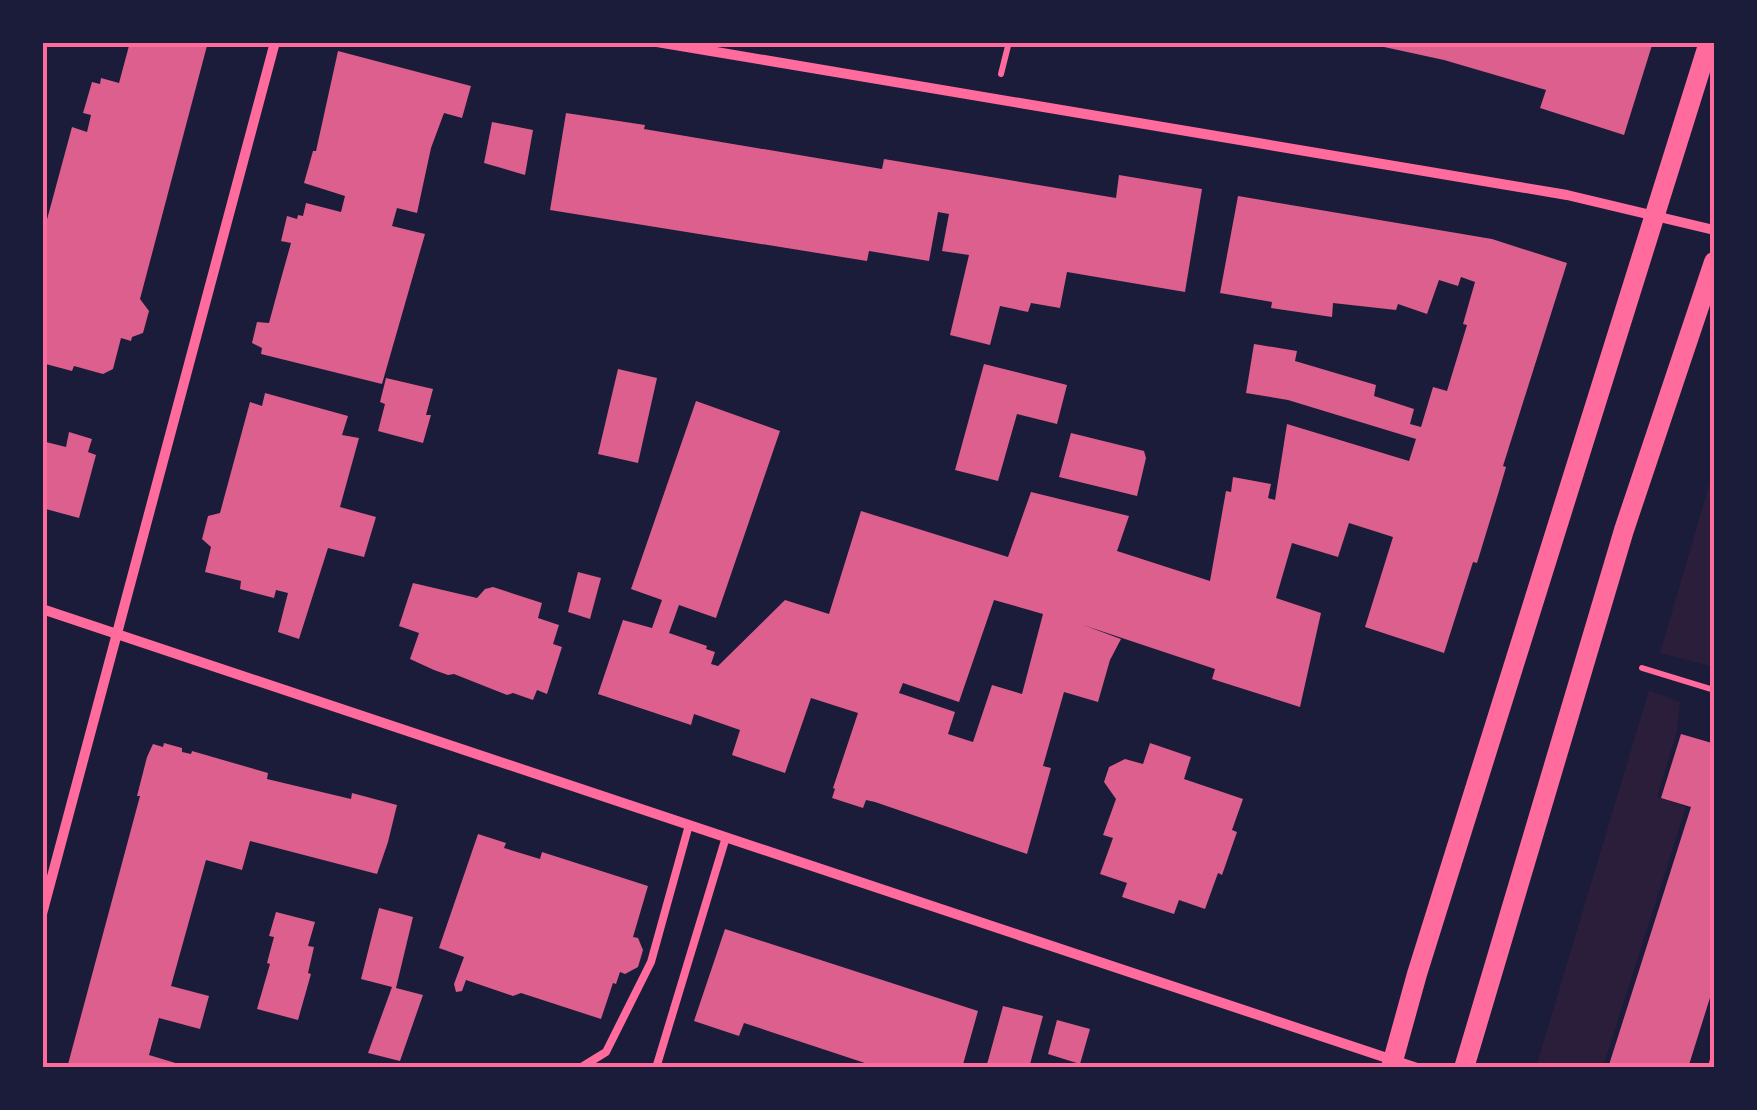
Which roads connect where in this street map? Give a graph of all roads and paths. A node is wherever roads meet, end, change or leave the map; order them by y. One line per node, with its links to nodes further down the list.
1 (275, 42): 8 (street)
2 (657, 42): 4 (street)
3 (1709, 42): 4 (main road)
4 (1654, 214): 5 (street); 15 (main road)
5 (1714, 230)
6 (1714, 262): 19 (main road)
7 (42, 609): 8 (street)
8 (117, 634): 11 (street); 13 (street)
9 (1642, 668): 10 (path)
10 (1714, 690)
11 (689, 825): 12 (street); 16 (lane)
12 (726, 838): 15 (street); 17 (lane)
13 (42, 914)
14 (1714, 1055): 20 (path)
15 (1392, 1064): 18 (street)
16 (580, 1068)
17 (656, 1068)
18 (1416, 1068)
19 (1464, 1068)
20 (1710, 1068)

